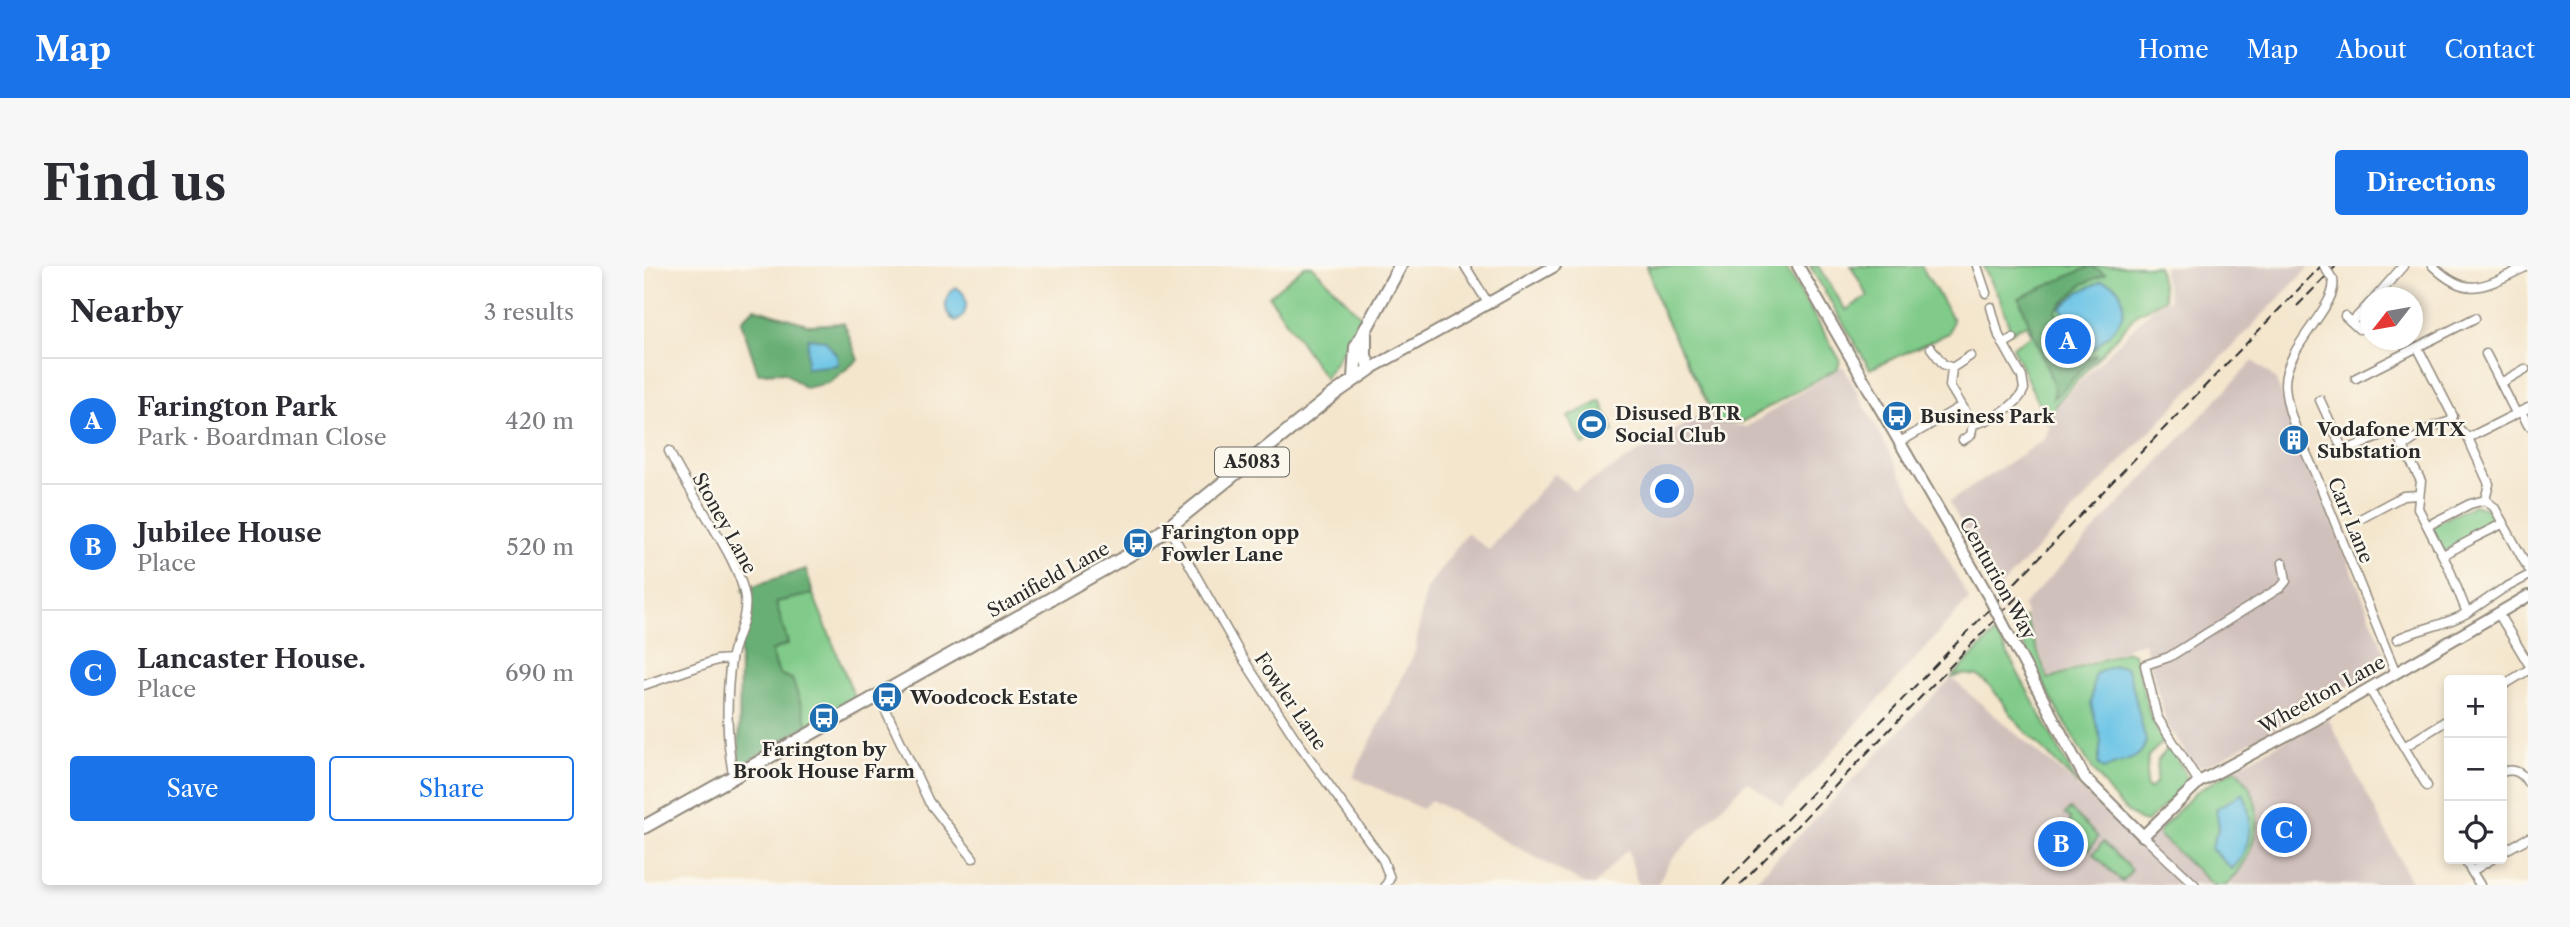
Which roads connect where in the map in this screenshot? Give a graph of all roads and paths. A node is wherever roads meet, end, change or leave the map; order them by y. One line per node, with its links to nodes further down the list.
1 (1400, 266): 17 (main road)
2 (1465, 266): 12 (street)
3 (1555, 266): 12 (street, Stanifield Lane)
4 (1798, 266): 40 (street, Centurion Way)
5 (1977, 266): 11 (street)
6 (2324, 266): 60 (street, Carr Lane, bridge)
7 (2403, 266): 10 (street)
8 (2433, 266): 9 (street)
9 (2528, 266)
10 (2385, 287)
11 (1986, 293)
12 (1488, 303): 27 (street, Stanifield Lane)
13 (1991, 307): 19 (street)
14 (2360, 310): 16 (street)
15 (2475, 318): 20 (street)
16 (2359, 328)
17 (1365, 332): 27 (main road); 30 (main road)
18 (2013, 338): 19 (street)
19 (2003, 344): 36 (street)
20 (2423, 345)
21 (1931, 348): 26 (street)
22 (2414, 350): 29 (street)
23 (2419, 350): 35 (street)
24 (2486, 354): 31 (street)
25 (1970, 356): 26 (street)
26 (1952, 368): 33 (street)
27 (1370, 369): 30 (main road, Stanifield Lane / A5083)
28 (2525, 369): 31 (street)
29 (2356, 378)
30 (1354, 379): 48 (main road, Stanifield Lane / A5083)
31 (2501, 383): 34 (street)
32 (2320, 400): 41 (street)
33 (1960, 407): 36 (street); 40 (street)
34 (2522, 411): 37 (street); 38 (street)
35 (2452, 421): 38 (street); 41 (street)
36 (1973, 424): 39 (street)
37 (2528, 425)
38 (2468, 438): 44 (street)
39 (1963, 440)
40 (1900, 442): 73 (street, Centurion Way, bridge)
41 (2404, 446): 43 (street)
42 (670, 451): 57 (street, Stoney Lane)
43 (2418, 495): 45 (street); 47 (street)
44 (2485, 500): 46 (street); 47 (street)
45 (2364, 513)
46 (2504, 523): 49 (street); 51 (street)
47 (2429, 525): 49 (street)
48 (1170, 530): 64 (main road, Stanifield Lane / A5083); 80 (street, Fowler Lane)
49 (2443, 555): 54 (street)
50 (2283, 563): 69 (street)
51 (2528, 568)
52 (2528, 576): 54 (street)
53 (2528, 596): 55 (street, Wheelton Lane)
54 (2467, 613): 56 (street)
55 (2498, 613): 58 (street); 60 (street, Wheelton Lane)
56 (2396, 639)
57 (731, 659): 62 (street); 68 (street, Stoney Lane)
58 (2528, 663)
59 (2528, 670): 61 (street)
60 (2396, 673): 63 (street, Wheelton Lane)
61 (2507, 683)
62 (644, 685)
63 (2368, 688): 66 (street); 69 (street, Wheelton Lane)
64 (878, 696): 68 (main road, Stanifield Lane / A5083); 76 (street)
65 (2444, 722): 66 (street)
66 (2404, 747): 71 (street)
67 (2507, 772): 70 (street)
68 (734, 778): 72 (main road, Stanifield Lane / A5083)
69 (2199, 782): 73 (street, Wheelton Lane)
70 (2528, 783)
71 (2427, 786)
72 (644, 827)
73 (2143, 836): 81 (street, Centurion Way)
74 (2528, 838): 75 (street)
75 (2507, 849)
76 (973, 858)
77 (2467, 864): 79 (street)
78 (2483, 864): 79 (street)
79 (2472, 871): 82 (street)
80 (1386, 885)
81 (2195, 885)
82 (2480, 885)

